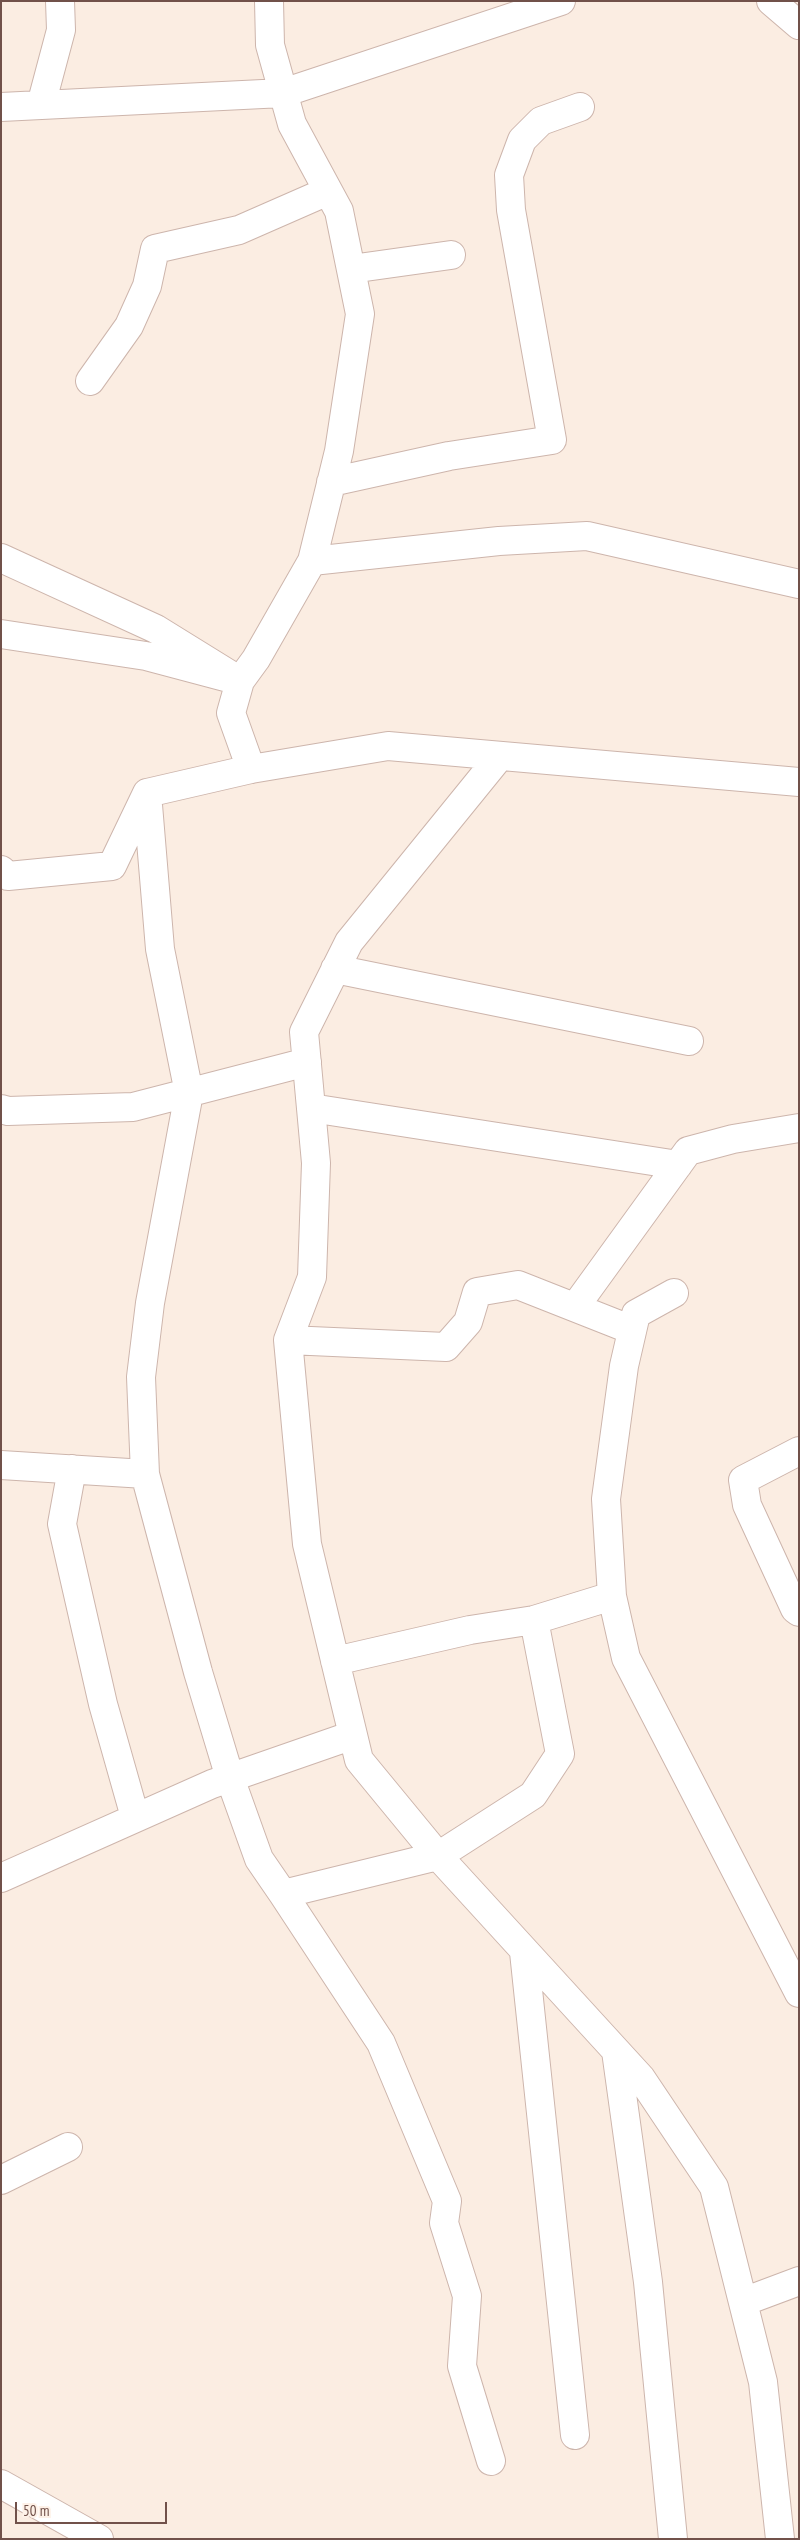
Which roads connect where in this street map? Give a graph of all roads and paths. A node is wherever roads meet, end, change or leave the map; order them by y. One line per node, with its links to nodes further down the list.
1 (60, 1): 7 (street)
2 (269, 1): 6 (street)
3 (562, 1): 6 (street)
4 (771, 1): 5 (street)
5 (799, 25)
6 (283, 93): 7 (street); 10 (street)
7 (40, 105): 8 (street)
8 (1, 107)
9 (580, 108): 14 (street)
10 (328, 191): 12 (street); 13 (street)
11 (451, 256): 12 (street)
12 (351, 269): 14 (street)
13 (90, 381)
14 (332, 482): 16 (street)
15 (1, 558): 19 (street)
16 (312, 561): 17 (street); 19 (street)
17 (799, 584)
18 (1, 634): 19 (street)
19 (240, 681): 21 (street)
20 (500, 756): 21 (street); 22 (street); 25 (street)
21 (251, 769): 23 (street)
22 (799, 782)
23 (147, 793): 24 (street); 28 (street)
24 (4, 874)
25 (336, 969): 26 (street); 27 (street)
26 (689, 1041)
27 (307, 1062): 28 (street); 29 (street)
28 (188, 1092): 30 (street); 40 (street)
29 (311, 1108): 32 (street); 36 (street)
30 (1, 1109)
31 (799, 1128): 32 (street)
32 (678, 1165): 34 (street)
33 (674, 1293): 35 (street)
34 (575, 1307): 35 (street); 36 (street)
35 (632, 1330): 41 (street)
36 (288, 1340): 44 (street)
37 (799, 1451): 42 (street)
38 (1, 1465): 39 (street)
39 (72, 1469): 40 (street); 47 (street)
40 (145, 1474): 46 (street)
41 (612, 1596): 43 (street); 52 (street)
42 (799, 1612)
43 (534, 1620): 44 (street); 48 (street)
44 (335, 1661): 45 (street)
45 (353, 1735): 46 (street); 48 (street)
46 (230, 1778): 47 (street); 50 (street)
47 (135, 1817): 49 (street)
48 (438, 1856): 50 (street); 51 (street)
49 (1, 1878)
50 (283, 1894): 59 (street)
51 (524, 1952): 53 (street); 58 (street)
52 (799, 1993)
53 (616, 2051): 57 (street); 62 (street)
54 (68, 2147): 55 (street)
55 (1, 2180)
56 (799, 2282): 57 (street)
57 (743, 2302): 63 (street)
58 (575, 2435)
59 (491, 2461)
60 (1, 2484): 61 (street)
61 (99, 2539)
62 (673, 2539)
63 (780, 2539)

